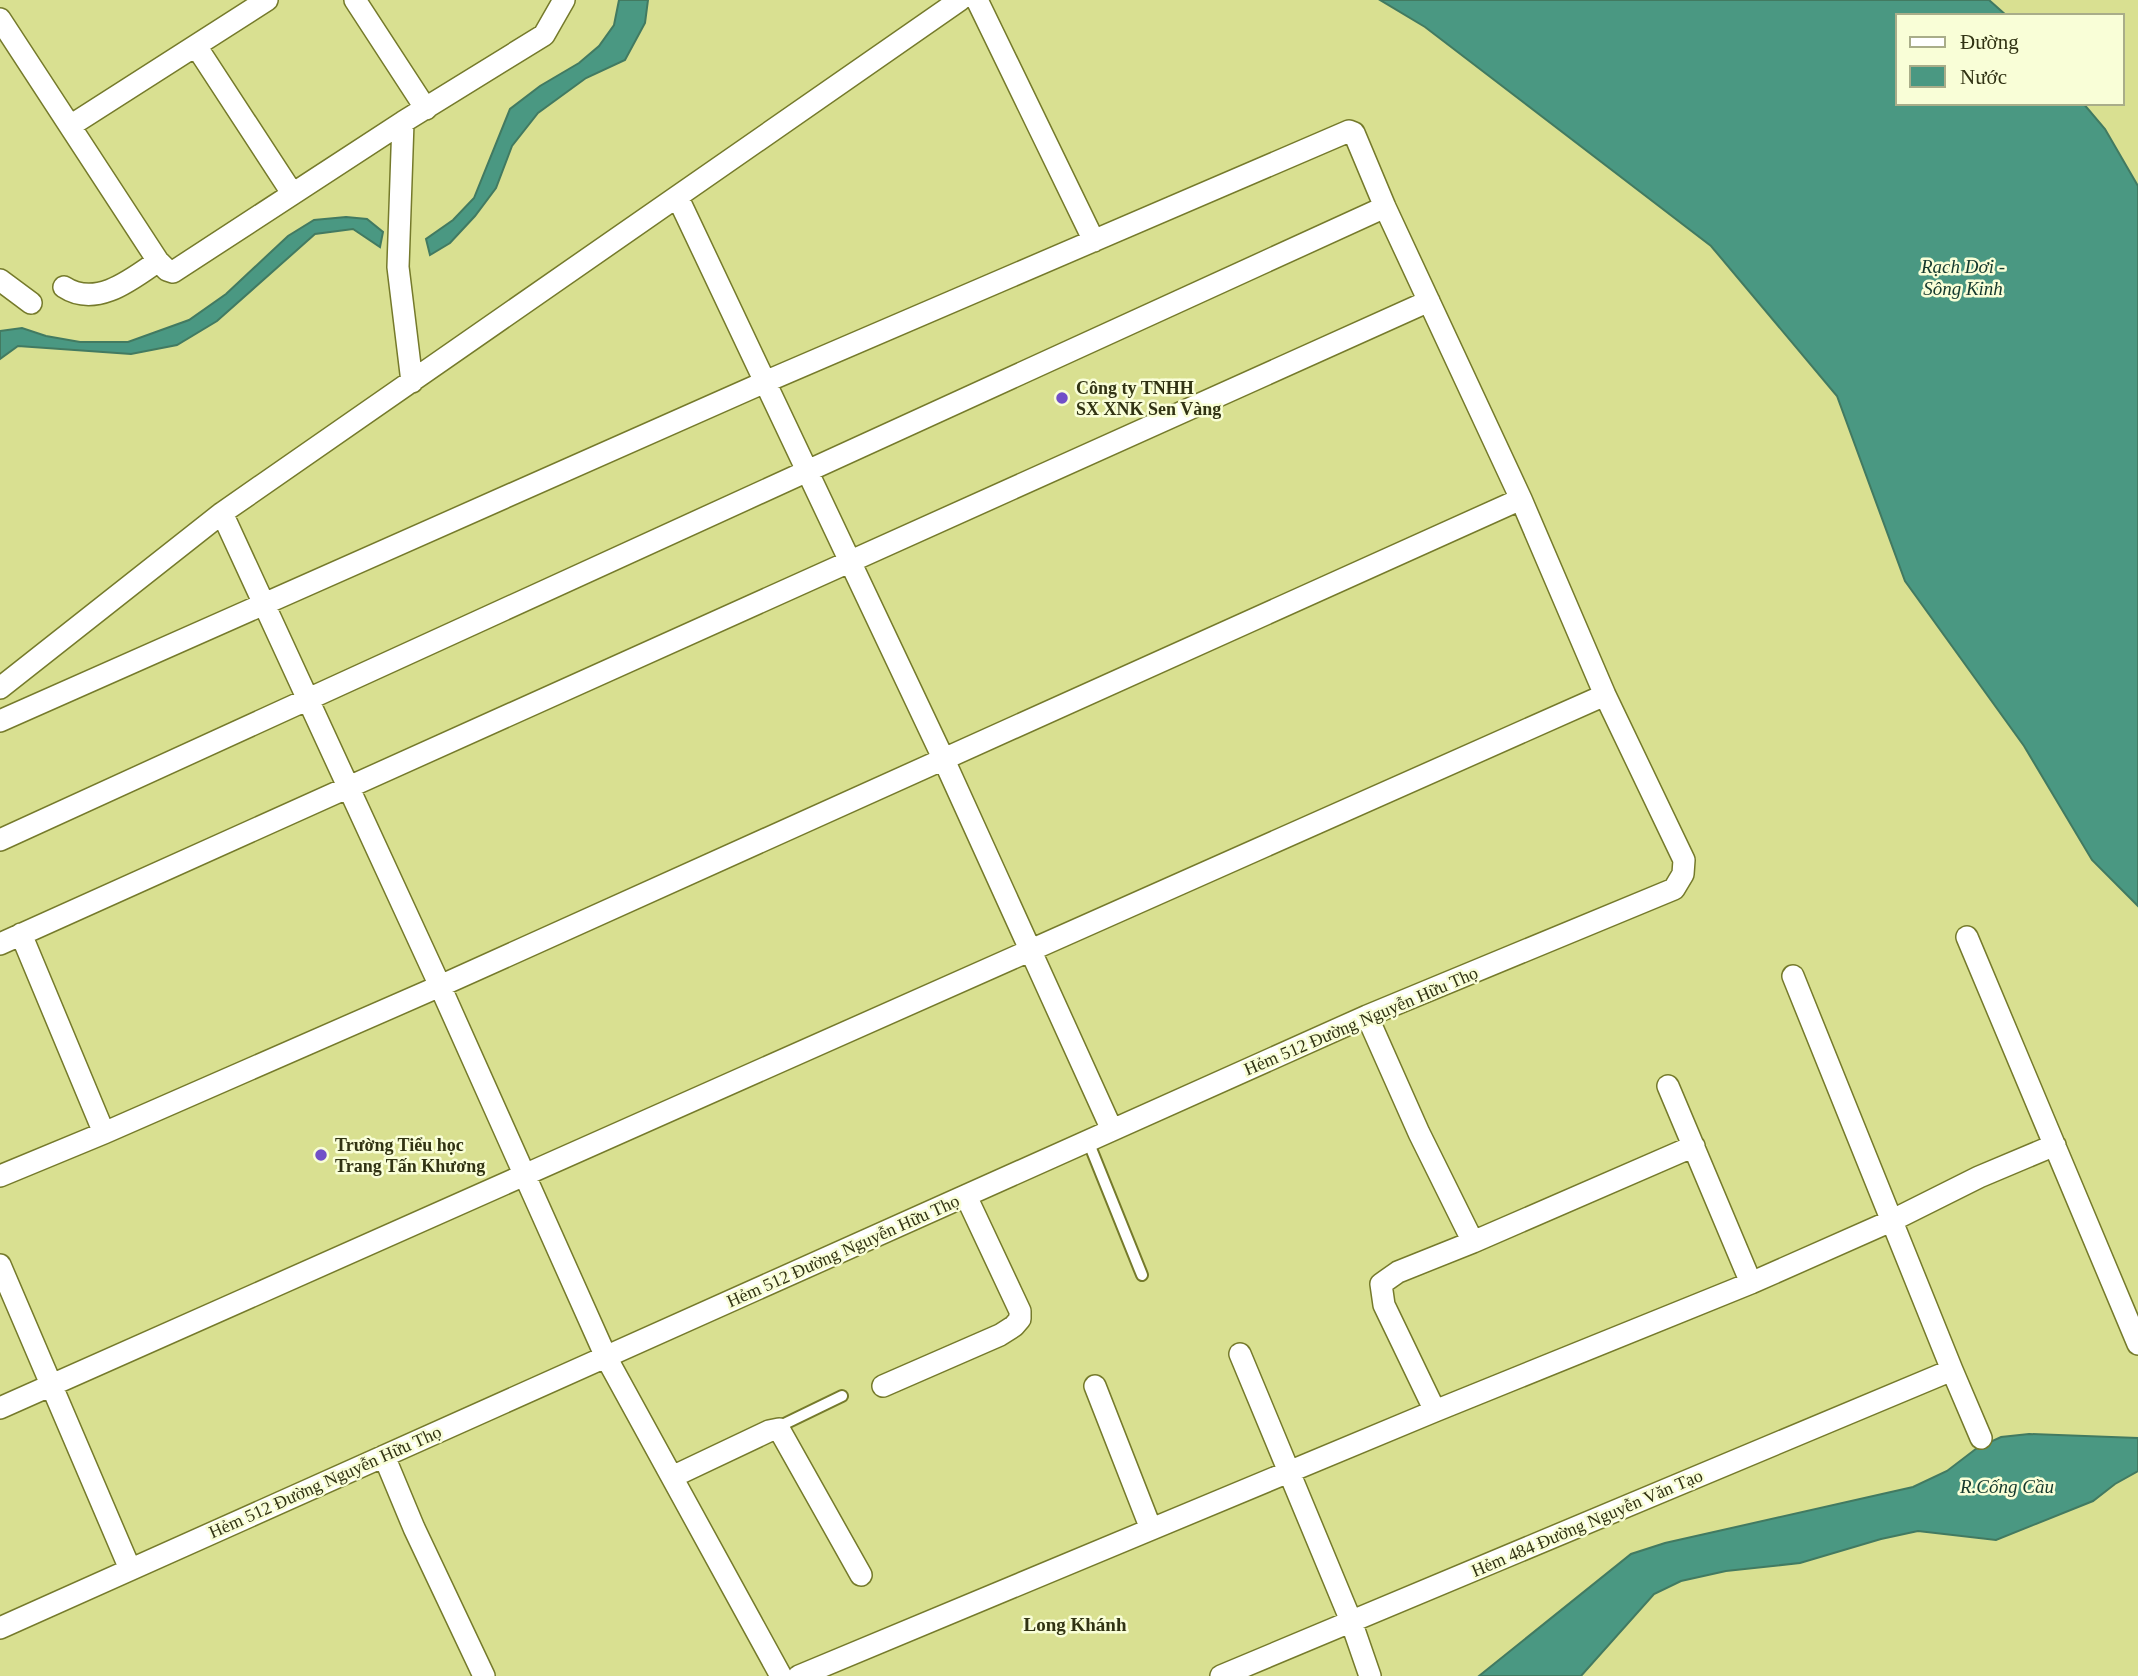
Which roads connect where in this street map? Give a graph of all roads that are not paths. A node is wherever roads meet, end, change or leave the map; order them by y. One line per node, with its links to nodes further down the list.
1 (267, 0): 7 (street)
2 (355, 0): 8 (street)
3 (564, 0): 8 (street)
4 (960, 0): 12 (street)
5 (977, 0): 14 (street)
6 (0, 19): 10 (street)
7 (196, 46): 10 (street); 11 (street)
8 (426, 109): 9 (street)
9 (403, 122): 11 (street); 20 (street)
10 (70, 127): 15 (street)
11 (292, 193): 15 (street)
12 (678, 198): 20 (street); 21 (street)
13 (1385, 207): 14 (street); 18 (street); 22 (street)
14 (1094, 241): 21 (street)
15 (158, 261): 17 (street)
16 (0, 280): 19 (street)
17 (64, 287)
18 (1429, 301): 23 (street); 25 (street)
19 (31, 303)
20 (412, 382): 24 (street)
21 (765, 382): 22 (street); 26 (street)
22 (807, 471): 25 (street); 29 (street)
23 (1521, 499): 28 (street); 31 (street)
24 (222, 513): 26 (street); 27 (street)
25 (850, 561): 31 (street); 32 (street)
26 (264, 604): 29 (street); 30 (street)
27 (0, 688)
28 (1605, 695): 37 (street); 40 (street, Hẻm 512 Đường Nguyễn Hữu Thọ)
29 (308, 699): 32 (street); 33 (street)
30 (0, 721)
31 (944, 760): 37 (street); 39 (street)
32 (349, 787): 34 (street); 39 (street)
33 (0, 840)
34 (21, 934): 36 (street); 43 (street)
35 (1967, 937): 45 (street)
36 (0, 944)
37 (1030, 951): 42 (street); 47 (street)
38 (1793, 976): 50 (street)
39 (440, 986): 43 (street); 47 (street)
40 (1367, 1016): 42 (street, Hẻm 512 Đường Nguyễn Hữu Thọ); 51 (street)
41 (1668, 1086): 46 (street)
42 (1112, 1130): 44 (street, Hẻm 512 Đường Nguyễn Hữu Thọ)
43 (104, 1133): 48 (street)
44 (1088, 1141): 49 (street, Hẻm 512 Đường Nguyễn Hữu Thọ); 53 (lane)
45 (2056, 1145): 50 (street); 55 (street)
46 (1694, 1146): 51 (street); 54 (street)
47 (525, 1175): 57 (street); 59 (street)
48 (0, 1176)
49 (965, 1196): 57 (street, Hẻm 512 Đường Nguyễn Hữu Thọ); 60 (street)
50 (1891, 1221): 54 (street); 58 (street)
51 (1473, 1242): 64 (street)
52 (0, 1265): 59 (street)
53 (1142, 1275)
54 (1751, 1283): 64 (street)
55 (2138, 1344)
56 (1240, 1354): 68 (street)
57 (607, 1357): 67 (street, Hẻm 512 Đường Nguyễn Hữu Thọ); 69 (street)
58 (1952, 1370): 66 (street); 73 (street, Hẻm 484 Đường Nguyễn Văn Tạo)
59 (51, 1384): 63 (street); 71 (street)
60 (883, 1386)
61 (1095, 1386): 70 (street)
62 (842, 1396): 65 (lane)
63 (0, 1408)
64 (1435, 1411): 68 (street)
65 (776, 1428): 69 (street); 72 (street)
66 (1981, 1438)
67 (384, 1456): 71 (street, Hẻm 512 Đường Nguyễn Hữu Thọ); 75 (street)
68 (1288, 1472): 70 (street); 73 (street)
69 (672, 1477): 76 (street)
70 (1151, 1529): 77 (street)
71 (130, 1569): 74 (street, Hẻm 512 Đường Nguyễn Hữu Thọ)
72 (861, 1575)
73 (1351, 1621): 78 (street, Hẻm 484 Đường Nguyễn Văn Tạo); 79 (street)
74 (0, 1628)
75 (484, 1676)
76 (781, 1676)
77 (799, 1676)
78 (1221, 1676)
79 (1370, 1676)

